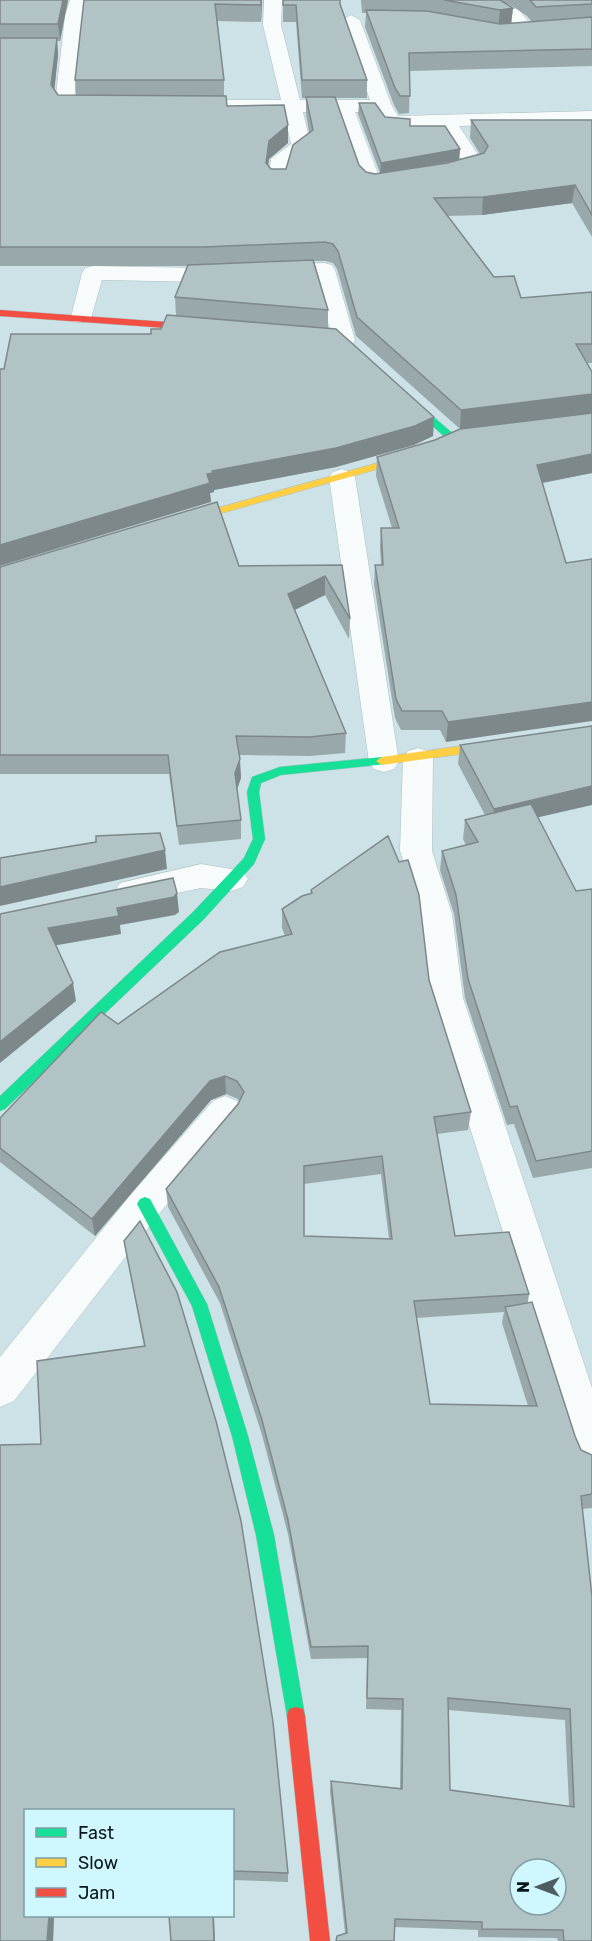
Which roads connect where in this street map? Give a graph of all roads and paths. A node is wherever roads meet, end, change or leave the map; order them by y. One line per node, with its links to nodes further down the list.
1 (79, 0): 11 (street)
2 (273, 0): 12 (street)
3 (350, 0): 5 (street)
4 (463, 0): 8 (street)
5 (351, 20): 6 (street); 16 (street)
6 (373, 20)
7 (549, 31): 8 (street)
8 (528, 33): 9 (street)
9 (508, 34)
10 (47, 48): 11 (street)
11 (71, 48): 14 (street)
12 (293, 105): 13 (street); 15 (street); 19 (street)
13 (343, 105): 16 (street); 18 (street)
14 (120, 106)
15 (166, 106)
16 (382, 106): 18 (street)
17 (592, 117): 18 (street)
18 (445, 120)
19 (278, 181)
20 (0, 313): 21 (street)
21 (82, 317): 22 (street); 23 (street)
22 (225, 330)
23 (343, 343)
24 (394, 386): 25 (street)
25 (342, 477): 26 (street); 29 (street)
26 (157, 528)
27 (592, 732): 28 (street)
28 (418, 758): 29 (street); 36 (street)
29 (384, 762): 30 (street)
30 (232, 879): 31 (street); 32 (street)
31 (107, 896)
32 (0, 1105)
33 (225, 1111): 34 (street)
34 (145, 1204): 35 (street); 37 (street)
35 (0, 1388)
36 (592, 1450)
37 (320, 1941)

